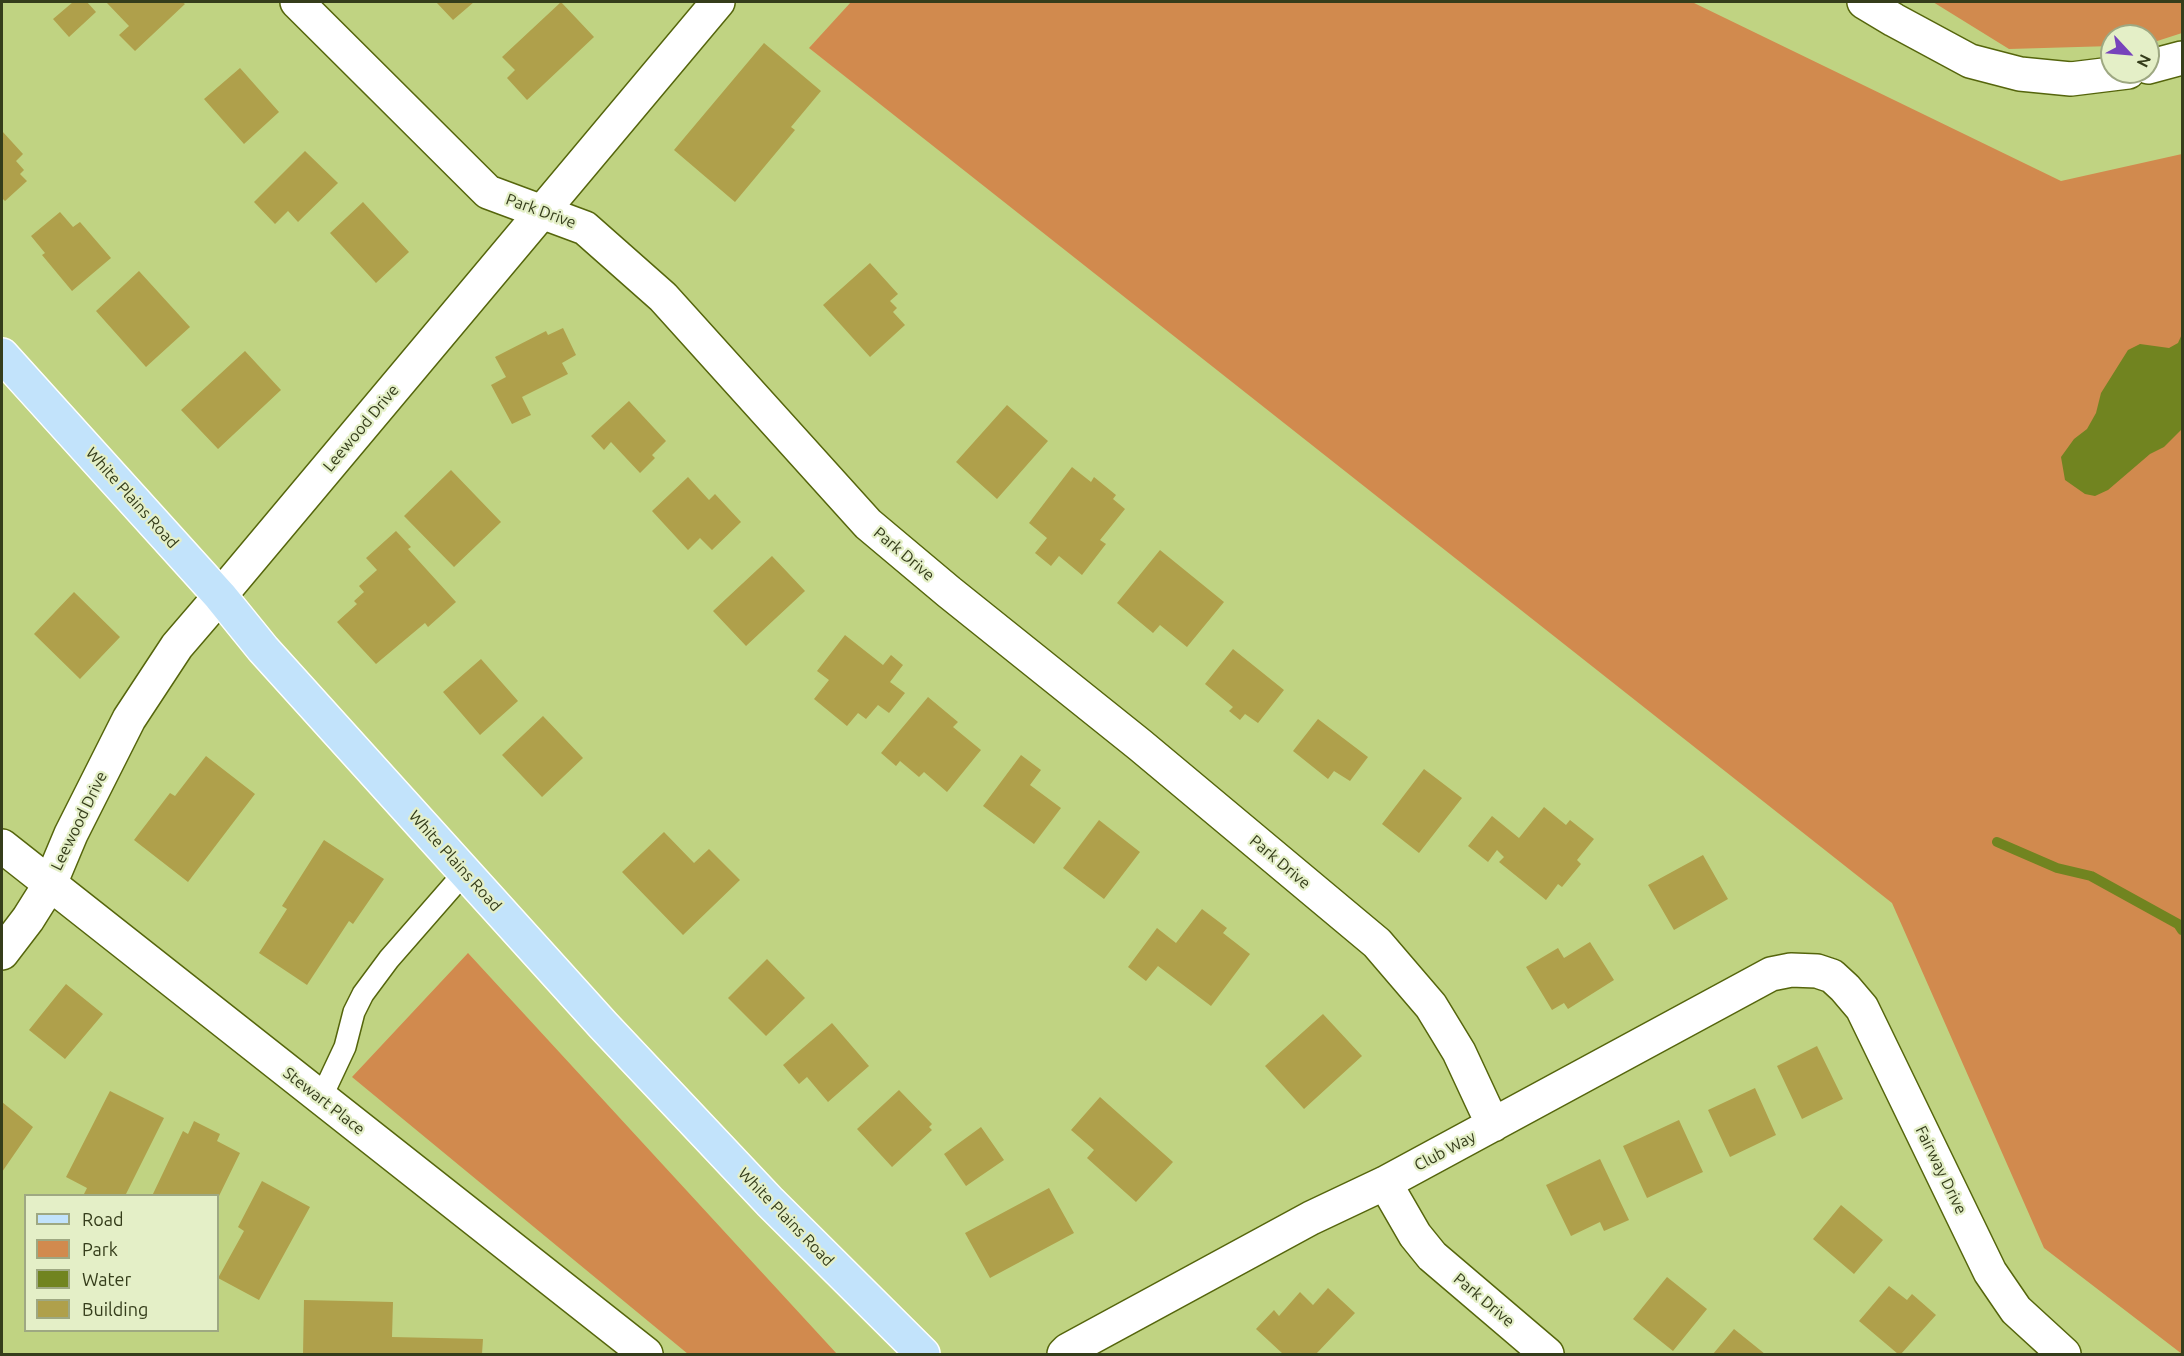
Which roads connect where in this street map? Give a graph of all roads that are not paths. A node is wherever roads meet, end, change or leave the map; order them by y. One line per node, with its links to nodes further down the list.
1 (297, 2): 7 (street, Park Drive)
2 (718, 2): 7 (street, Leewood Drive)
3 (1864, 2): 6 (street)
4 (2182, 58): 5 (street)
5 (2160, 64)
6 (2100, 75)
7 (540, 211): 9 (street, Leewood Drive); 16 (street, Park Drive)
8 (2, 355): 9 (main road, White Plains Road)
9 (220, 596): 11 (main road, White Plains Road); 12 (street, Leewood Drive)
10 (2, 846): 12 (street, Stewart Place)
11 (465, 872): 15 (lane); 19 (main road, White Plains Road)
12 (50, 884): 13 (street, Leewood Drive); 15 (street, Stewart Place)
13 (2, 953)
14 (1832, 976): 16 (street, Club Way); 22 (street, Fairway Drive)
15 (321, 1098): 18 (street, Stewart Place)
16 (1493, 1125): 17 (street, Club Way)
17 (1385, 1183): 20 (street, Club Way); 21 (street, Park Drive)
18 (646, 1354)
19 (923, 1354)
20 (1064, 1354)
21 (1547, 1354)
22 (2064, 1354)

